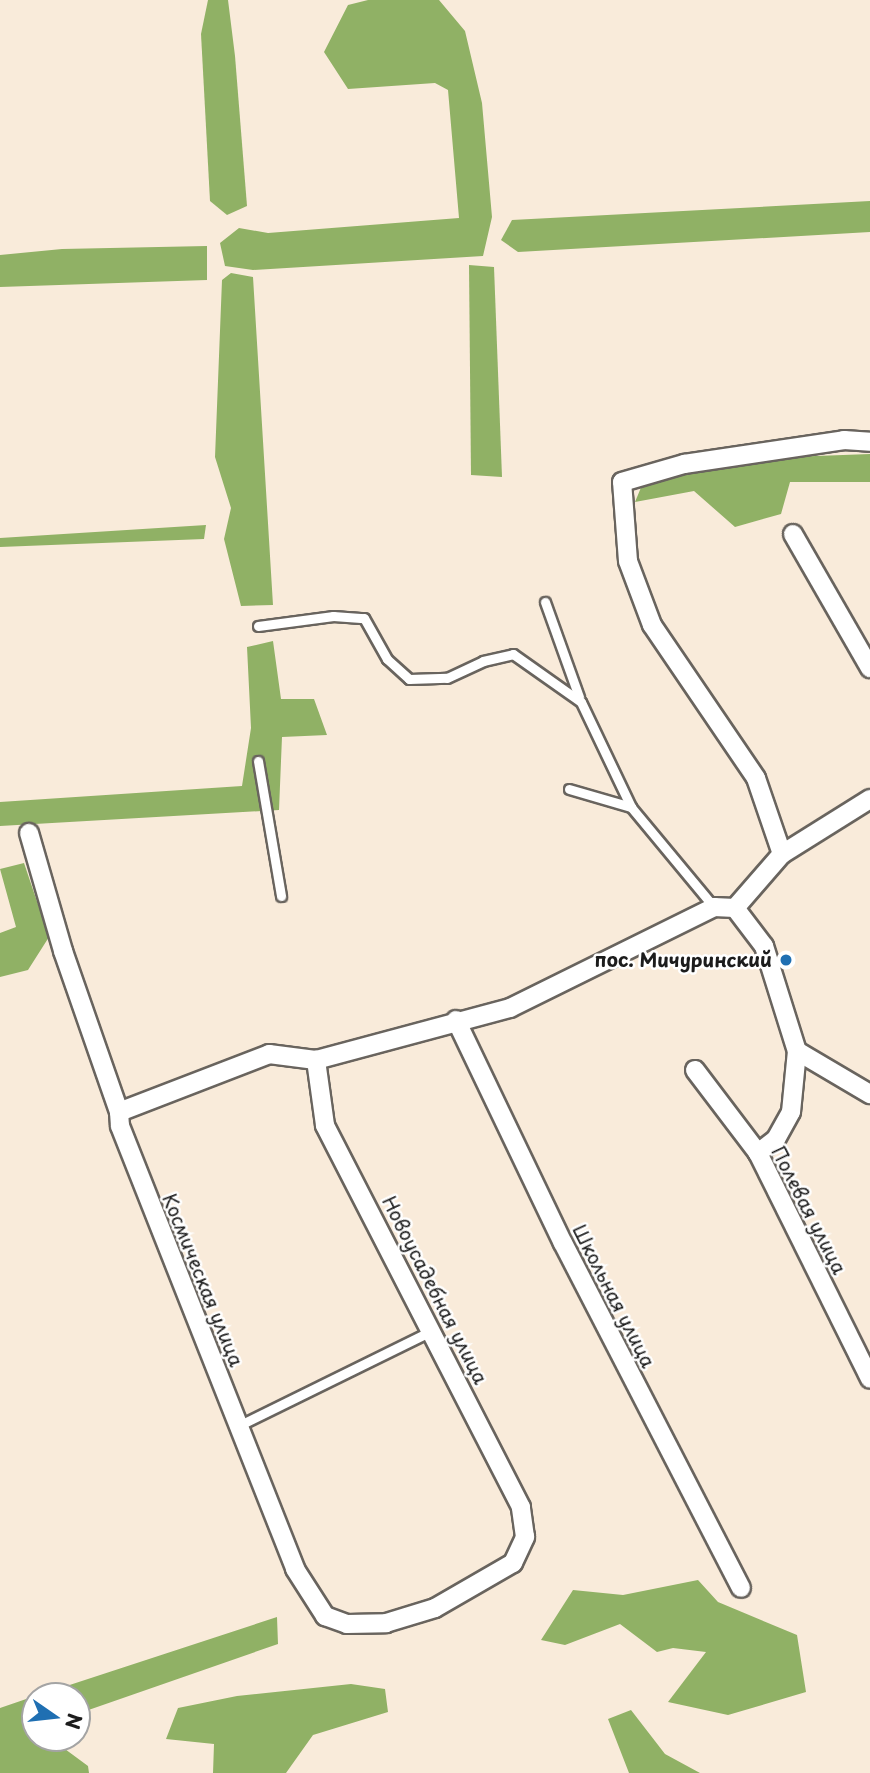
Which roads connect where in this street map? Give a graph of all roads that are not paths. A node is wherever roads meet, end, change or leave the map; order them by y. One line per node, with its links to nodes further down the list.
1 (870, 442): 13 (street)
2 (793, 534): 5 (street)
3 (545, 602): 7 (lane)
4 (258, 626): 7 (lane)
5 (863, 635): 6 (street)
6 (870, 668)
7 (581, 702): 11 (lane)
8 (258, 761): 14 (lane)
9 (569, 789): 11 (lane)
10 (870, 799): 13 (street)
11 (631, 807): 15 (lane)
12 (29, 833): 22 (street, Космическая улица)
13 (782, 854): 16 (street)
14 (281, 896)
15 (714, 907): 16 (street); 17 (street)
16 (735, 908): 18 (street)
17 (456, 1020): 19 (street); 27 (street, Школьная улица)
18 (797, 1051): 21 (street); 23 (street)
19 (316, 1060): 22 (street); 24 (street, Новоусадебная улица)
20 (695, 1070): 23 (street, Полевая улица)
21 (870, 1094)
22 (120, 1112): 26 (street, Космическая улица)
23 (758, 1153): 25 (street, Полевая улица)
24 (433, 1330): 26 (lane); 28 (street, Новоусадебная улица)
25 (870, 1379)
26 (238, 1426): 28 (street, Космическая улица)
27 (741, 1588)
28 (325, 1616)

